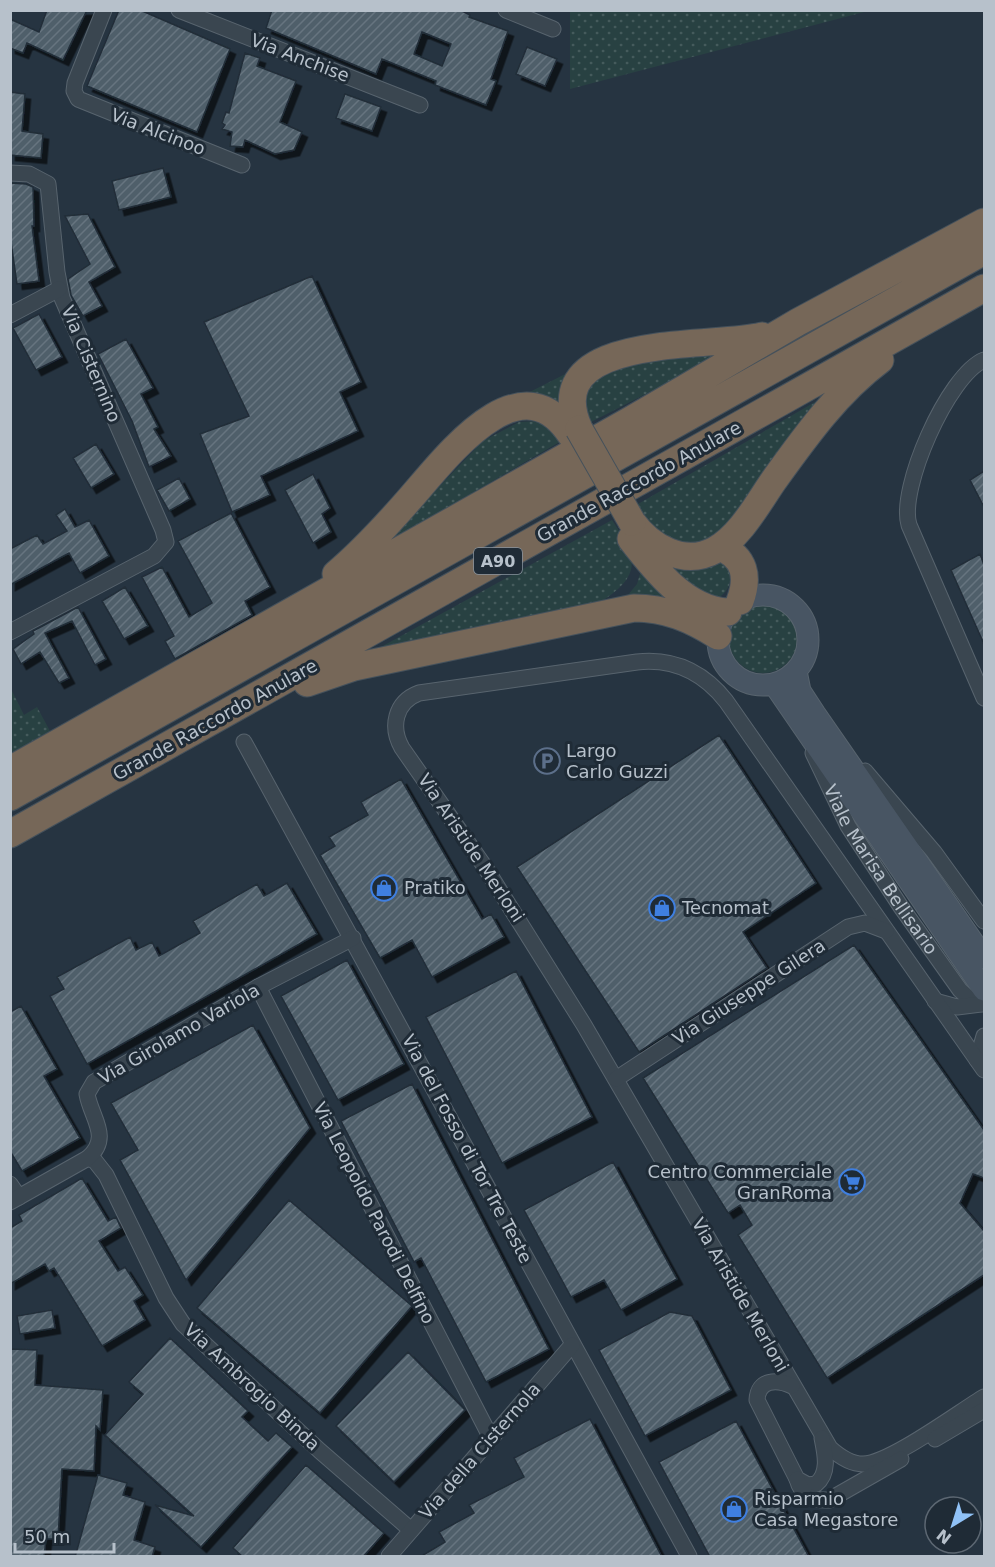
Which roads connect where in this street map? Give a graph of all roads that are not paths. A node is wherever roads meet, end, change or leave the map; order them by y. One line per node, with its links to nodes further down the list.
1 (104, 10): 6 (street, Via Alcinoo)
2 (179, 10): 5 (street, Via Anchise)
3 (506, 10): 4 (street)
4 (553, 29)
5 (420, 105)
6 (242, 165)
7 (10, 173): 11 (street, Via Cisternino)
8 (984, 216): 14 (highway)
9 (984, 251): 29 (highway, Grande Raccordo Anulare / A90)
10 (984, 288): 12 (highway, Grande Raccordo Anulare / A90)
11 (59, 289): 13 (street); 20 (street, Via Cisternino)
12 (948, 309): 18 (highway); 25 (highway, Grande Raccordo Anulare / A90)
13 (10, 315)
14 (798, 322): 16 (highway); 21 (highway)
15 (984, 360): 24 (street)
16 (575, 432): 17 (highway, bridge); 21 (highway)
17 (626, 524): 18 (highway); 19 (highway)
18 (720, 547): 19 (highway)
19 (729, 616): 22 (main road); 23 (main road); 25 (highway)
20 (10, 632)
21 (245, 638): 28 (highway)
22 (796, 671): 23 (main road); 26 (main road, Viale Marisa Bellisario)
23 (774, 684): 26 (main road, Viale Marisa Bellisario)
24 (984, 698)
25 (243, 703): 30 (highway, Grande Raccordo Anulare / A90)
26 (806, 716): 31 (street, Viale Marisa Bellisario); 34 (main road, Viale Marisa Bellisario); 36 (street, Viale Marisa Bellisario)
27 (244, 742): 33 (street, Via del Fosso di Tor Tre Teste)
28 (10, 770)
29 (10, 797)
30 (10, 834)
31 (984, 921)
32 (886, 931): 37 (street, Via Aristide Merloni); 40 (street, Via Giuseppe Gilera); 40 (street, Via Aristide Merloni)
33 (353, 938): 35 (street, Via Girolamo Variola); 43 (street, Via del Fosso di Tor Tre Teste)
34 (972, 951): 36 (main road, Viale Marisa Bellisario)
35 (258, 987): 41 (street, Via Girolamo Variola); 48 (street, Via Leopoldo Parodi Delfino)
36 (983, 999): 37 (street)
37 (935, 1001): 39 (street, Via Aristide Merloni)
38 (984, 1036): 39 (street, Via Aristide Merloni)
39 (981, 1065)
40 (616, 1079): 44 (street, Via Aristide Merloni)
41 (88, 1158): 42 (street); 50 (street, Via Ambrogio Binda)
42 (13, 1194)
43 (572, 1346): 48 (street, Via della Cisternola); 52 (street, Via del Fosso di Tor Tre Teste)
44 (792, 1386): 47 (street, Via Aristide Merloni); 49 (street)
45 (984, 1397): 47 (street, Via Aristide Merloni)
46 (984, 1410): 49 (street)
47 (822, 1437): 49 (street)
48 (490, 1438): 50 (street, Via della Cisternola)
49 (797, 1479)
50 (411, 1530): 51 (street, Via della Cisternola)
51 (389, 1557)
52 (689, 1557)

